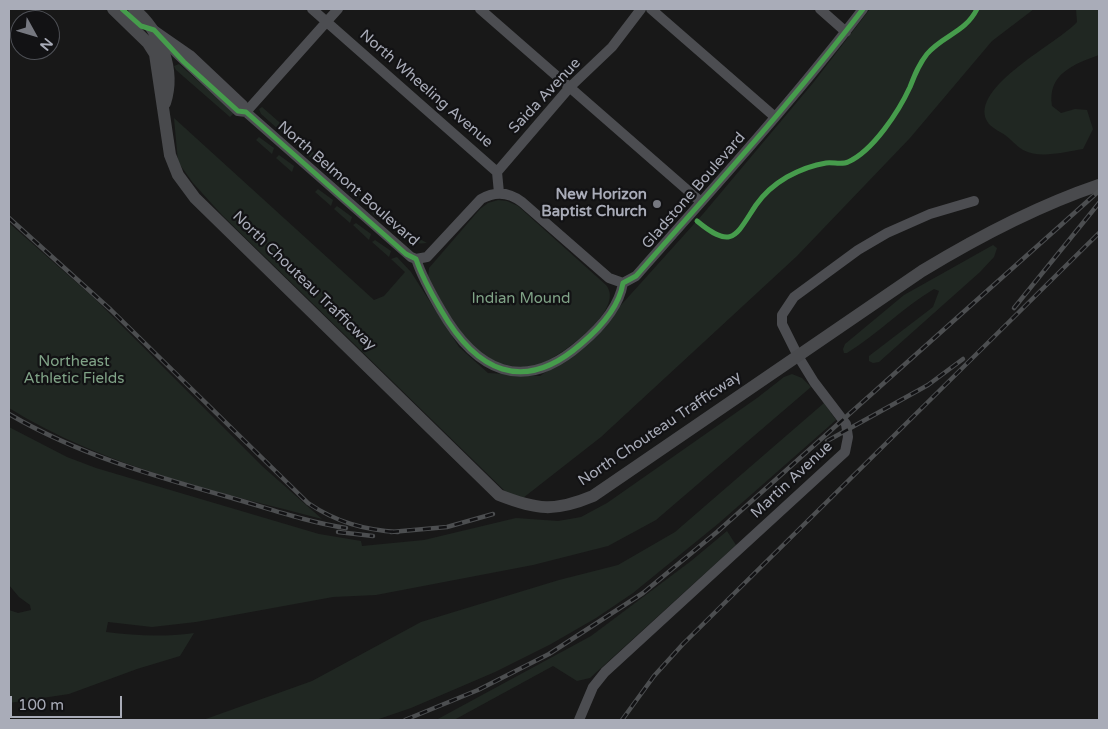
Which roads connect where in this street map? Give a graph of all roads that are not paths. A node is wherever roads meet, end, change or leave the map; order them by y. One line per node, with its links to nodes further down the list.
1 (113, 9): 17 (main road, North Chouteau Trafficway)
2 (122, 9): 12 (main road, North Belmont Boulevard)
3 (134, 9): 12 (main road, North Belmont Boulevard)
4 (312, 9): 11 (street, North Wheeling Avenue)
5 (338, 9): 11 (street)
6 (480, 9): 16 (street)
7 (641, 9): 16 (street, Saida Avenue)
8 (651, 9): 19 (street)
9 (820, 9): 13 (street)
10 (863, 9): 13 (street, Gladstone Boulevard)
11 (327, 21): 18 (street); 20 (street, North Wheeling Avenue)
12 (154, 30): 14 (street, North Belmont Boulevard); 15 (main road, North Chouteau Trafficway)
13 (846, 32): 19 (street, Gladstone Boulevard)
14 (187, 59): 15 (street); 18 (street, North Belmont Boulevard)
15 (167, 77): 17 (main road, North Chouteau Trafficway)
16 (570, 88): 20 (street, Saida Avenue); 24 (street)
17 (163, 108): 27 (main road, North Chouteau Trafficway)
18 (246, 112): 25 (street, North Belmont Boulevard)
19 (775, 117): 24 (street, Gladstone Boulevard)
20 (497, 172): 22 (street)
21 (1099, 185): 27 (main road, North Chouteau Trafficway)
22 (499, 193): 25 (street); 26 (street)
23 (974, 201): 27 (street, Martin Avenue)
24 (701, 202): 26 (street, Gladstone Boulevard)
25 (416, 259): 26 (street, North Belmont Boulevard)
26 (623, 283)
27 (798, 356): 28 (street, Martin Avenue)
28 (579, 720)

